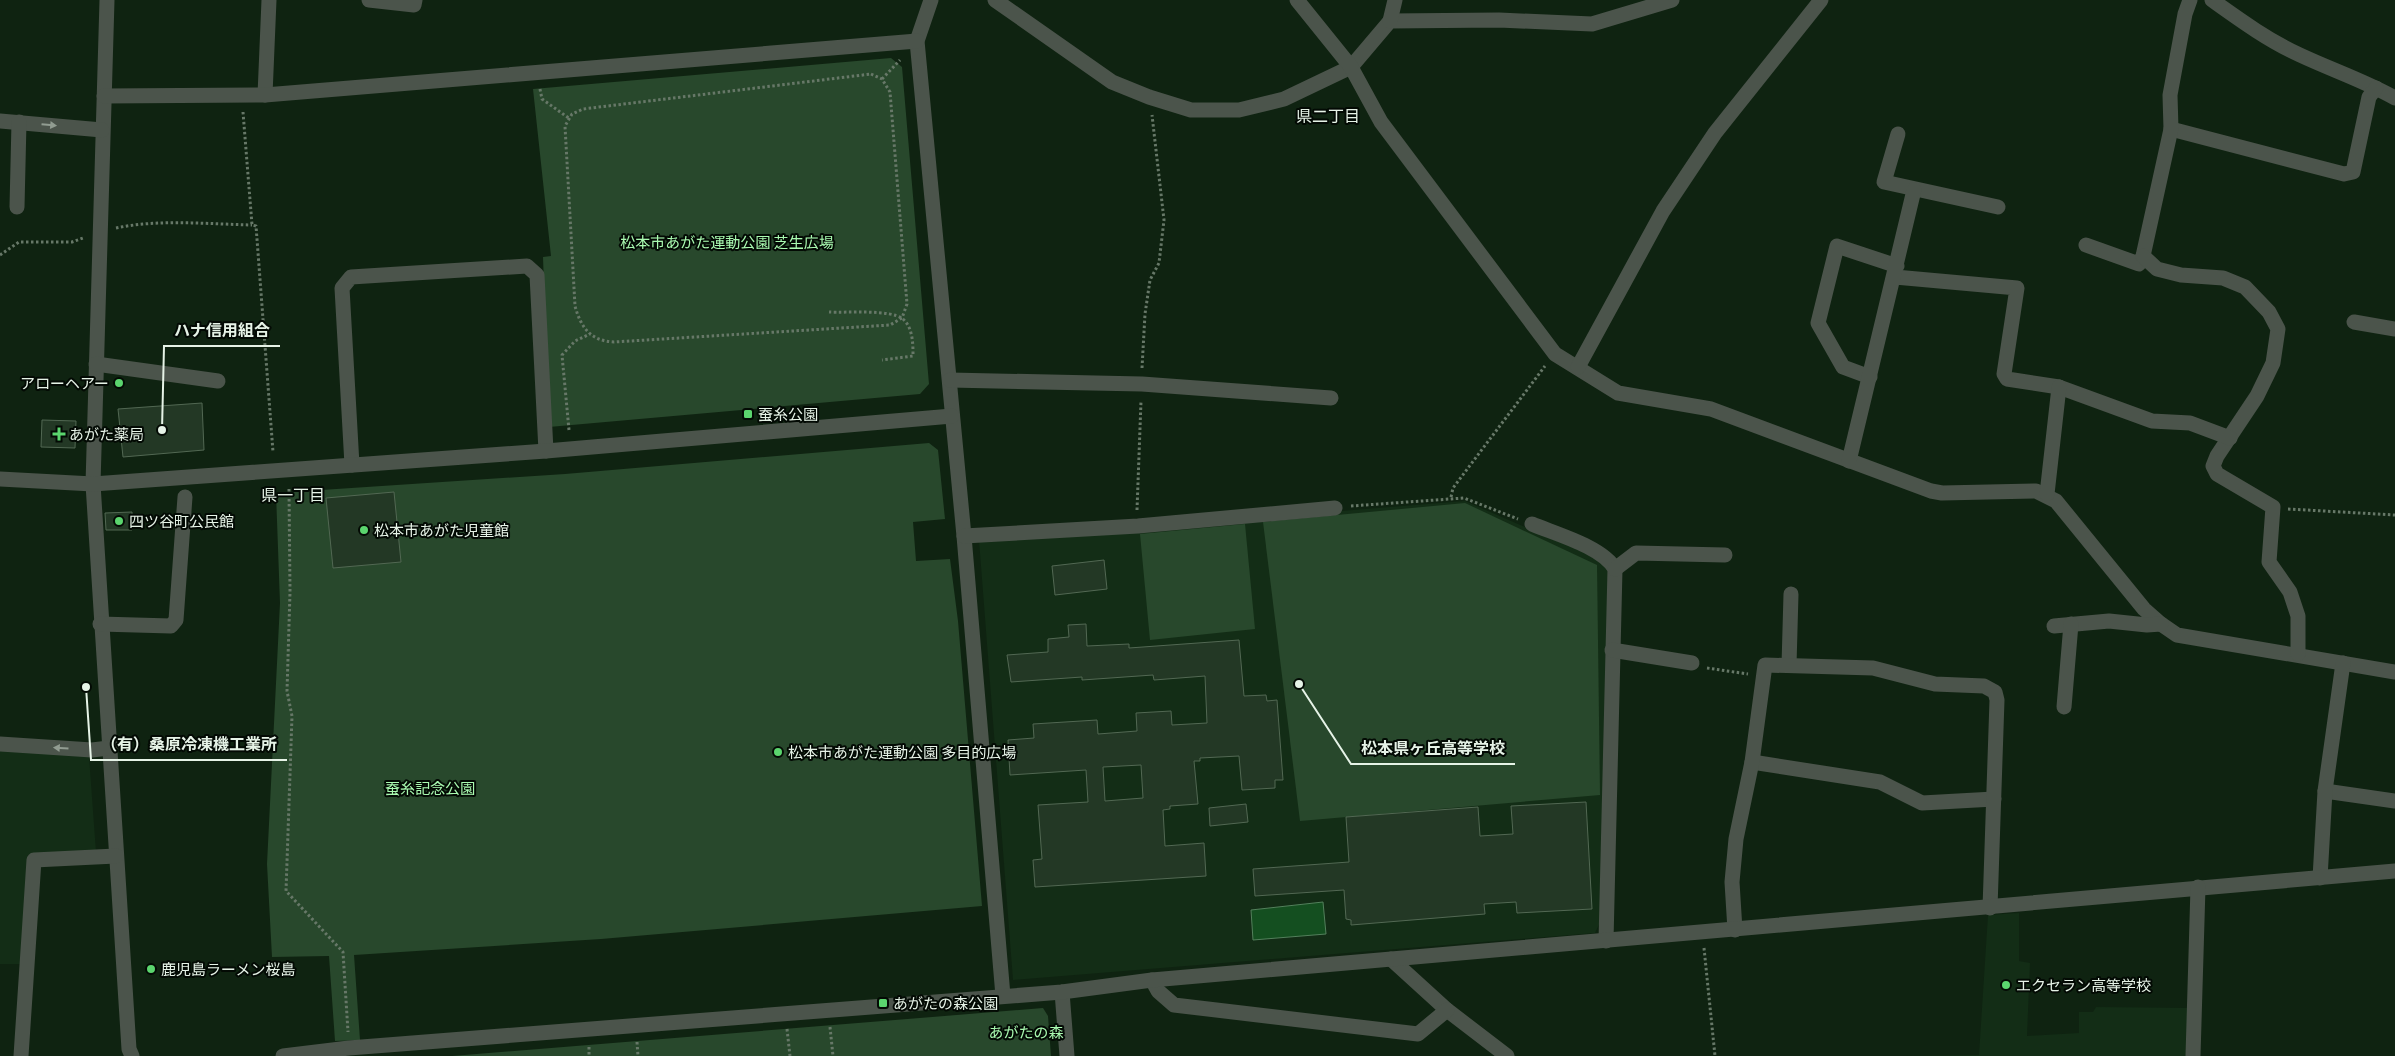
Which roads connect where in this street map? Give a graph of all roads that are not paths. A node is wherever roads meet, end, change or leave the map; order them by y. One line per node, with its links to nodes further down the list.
1 (107, 0): 18 (street)
2 (269, 0): 17 (street)
3 (369, 0): 4 (street)
4 (415, 0)
5 (931, 0): 14 (street)
6 (994, 0): 15 (street)
7 (1297, 0): 15 (street)
8 (1395, 0): 13 (street)
9 (1672, 0): 13 (street)
10 (1820, 0): 34 (street)
11 (2190, 0): 22 (street)
12 (2212, 0): 16 (street)
13 (1390, 21): 15 (street)
14 (917, 41): 17 (street); 36 (street)
15 (1351, 67): 34 (street)
16 (2376, 88): 19 (street); 22 (street)
17 (265, 95): 18 (street)
18 (104, 96): 23 (street)
19 (2395, 98)
20 (0, 120): 21 (street)
21 (19, 122): 23 (street, one-way to 23); 26 (street)
22 (2171, 129): 29 (street)
23 (102, 130): 33 (street)
24 (1898, 134): 25 (street)
25 (1914, 190): 27 (street); 30 (street)
26 (17, 207)
27 (1998, 207)
28 (2086, 245): 29 (street)
29 (2143, 256): 41 (street)
30 (1896, 271): 35 (street); 35 (street); 38 (street)
31 (2354, 322): 32 (street)
32 (2395, 329)
33 (96, 364): 37 (street); 46 (street)
34 (1578, 367): 43 (street)
35 (1870, 377): 43 (street)
36 (950, 380): 39 (street); 40 (street)
37 (218, 381)
38 (2059, 387): 41 (street); 47 (street)
39 (1331, 398)
40 (952, 416): 42 (street); 51 (street)
41 (2230, 438): 60 (street)
42 (546, 452): 44 (street); 44 (street)
43 (1849, 461): 47 (street)
44 (352, 465): 46 (street)
45 (0, 479): 46 (street)
46 (92, 484): 55 (street)
47 (2047, 494): 57 (street)
48 (185, 497): 55 (street)
49 (1335, 508): 51 (street)
50 (1532, 524): 53 (street)
51 (964, 536): 82 (street)
52 (1725, 554): 53 (street)
53 (1615, 569): 59 (street)
54 (1791, 594): 63 (street)
55 (100, 624): 67 (street)
56 (2070, 624): 57 (street); 58 (street); 65 (street)
57 (2161, 624): 60 (street)
58 (2054, 626)
59 (1612, 650): 61 (street); 78 (street)
60 (2298, 654): 62 (street)
61 (1692, 663)
62 (2343, 663): 64 (street); 69 (street)
63 (1789, 665): 68 (street); 70 (street)
64 (2395, 672)
65 (2064, 707)
66 (0, 744): 67 (street, one-way to 66)
67 (109, 748): 72 (street)
68 (1752, 762): 70 (street); 77 (street)
69 (2325, 792): 71 (street); 74 (street)
70 (1994, 799): 76 (street)
71 (2395, 801)
72 (116, 856): 84 (street); 85 (street)
73 (2395, 871): 74 (street)
74 (2320, 878): 75 (street)
75 (2198, 887): 76 (street); 89 (street)
76 (1990, 908): 77 (street)
77 (1735, 930): 78 (street)
78 (1606, 941): 79 (street)
79 (1391, 959): 80 (street); 83 (street)
80 (1152, 980): 81 (street); 83 (street)
81 (1062, 992): 82 (street); 87 (street)
82 (1003, 996): 86 (street)
83 (1447, 1010): 88 (street)
84 (21, 1056)
85 (132, 1056)
86 (283, 1056)
87 (1067, 1056)
88 (1507, 1056)
89 (2193, 1056)

